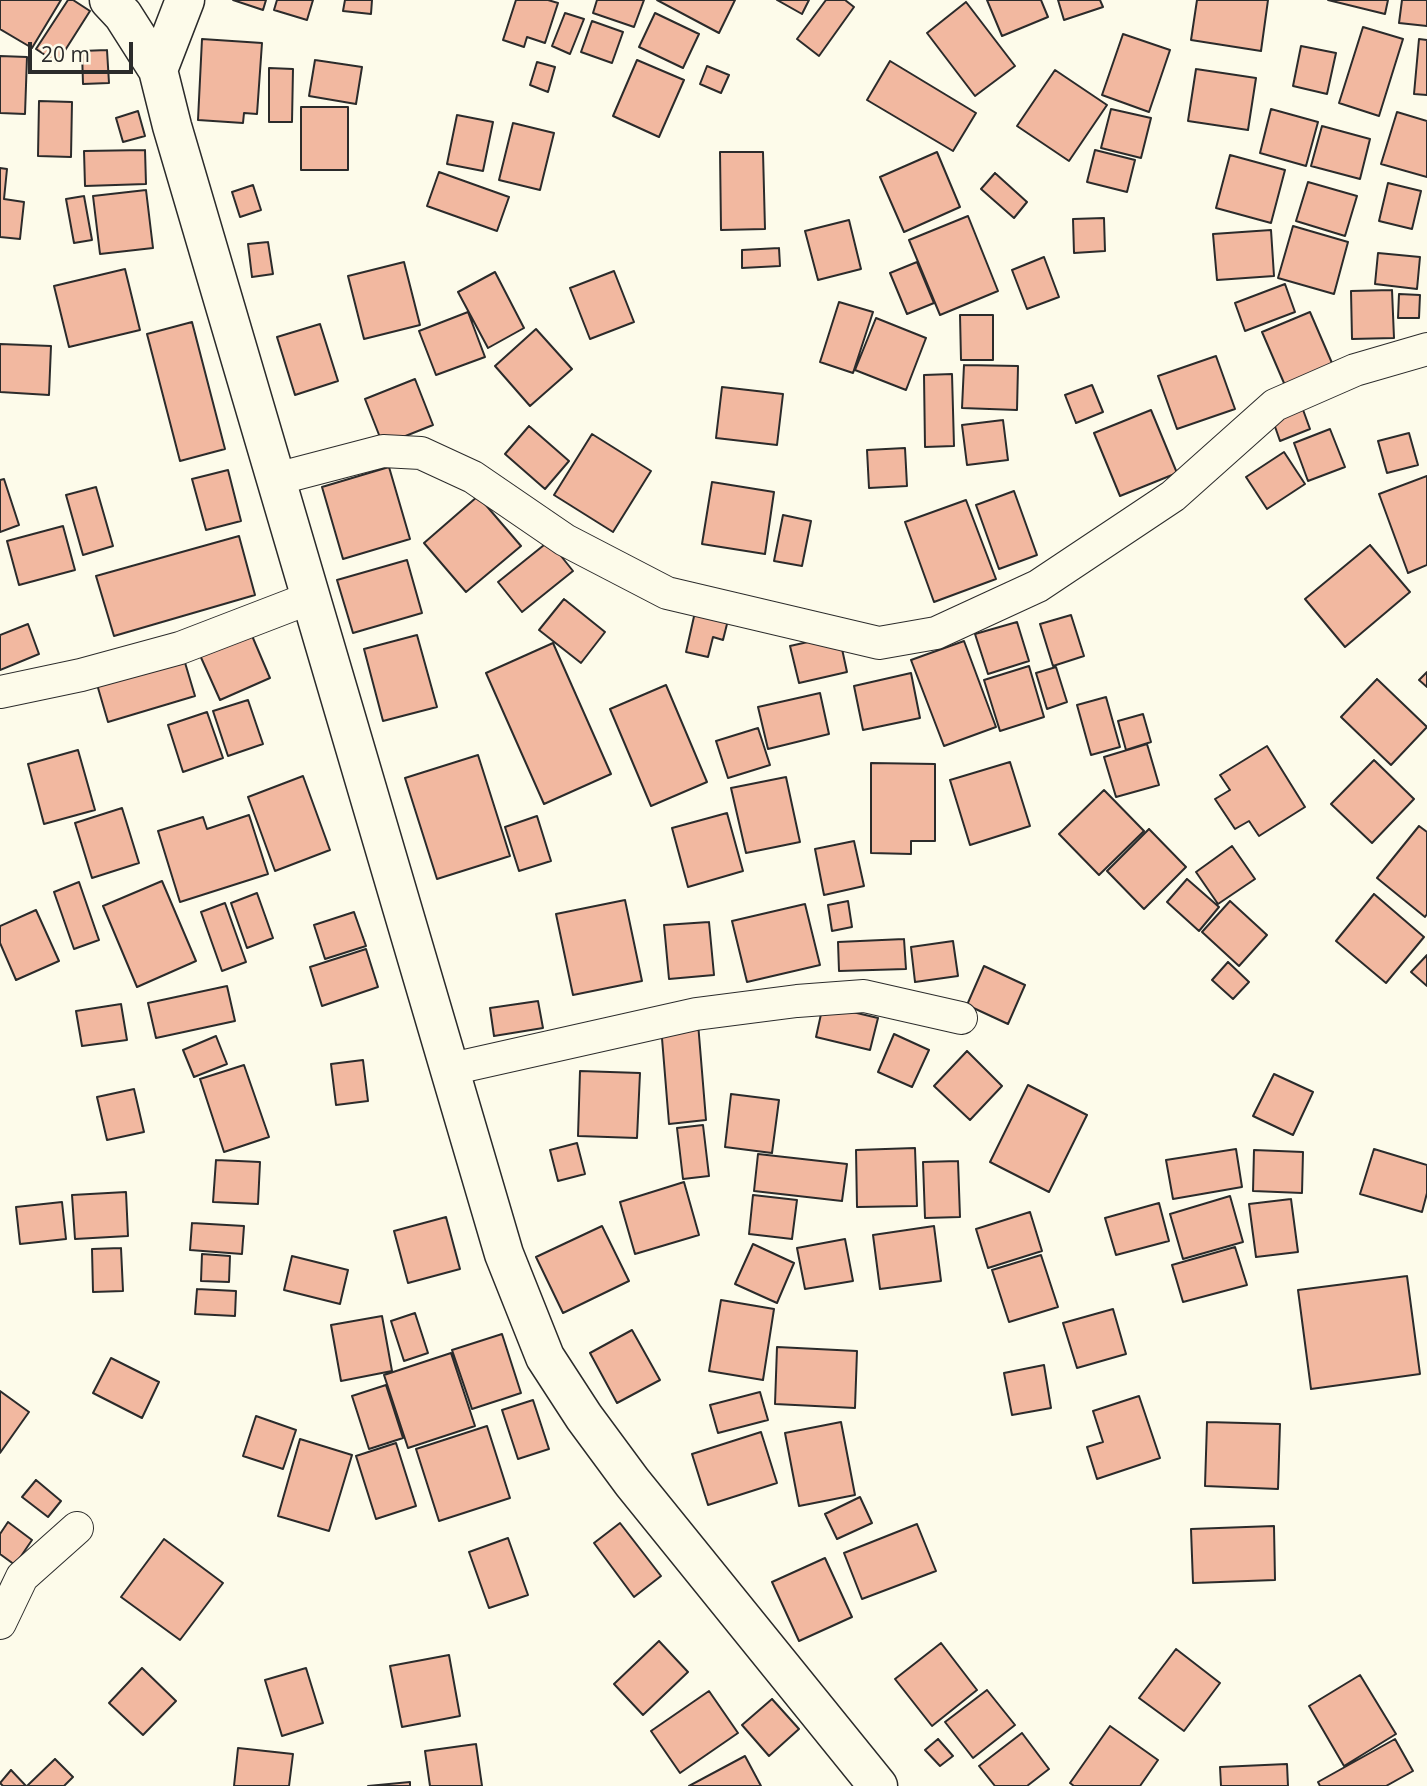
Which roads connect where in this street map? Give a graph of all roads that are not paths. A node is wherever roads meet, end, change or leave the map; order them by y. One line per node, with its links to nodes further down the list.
1 (109, 0): 3 (street)
2 (184, 0): 3 (street)
3 (158, 69): 5 (street)
4 (1427, 349): 5 (street)
5 (276, 479): 6 (street)
6 (310, 598): 7 (street); 9 (street)
7 (0, 692)
8 (961, 1018): 9 (street)
9 (451, 1069): 12 (street)
10 (77, 1528): 11 (street)
11 (0, 1623)
12 (878, 1786)

